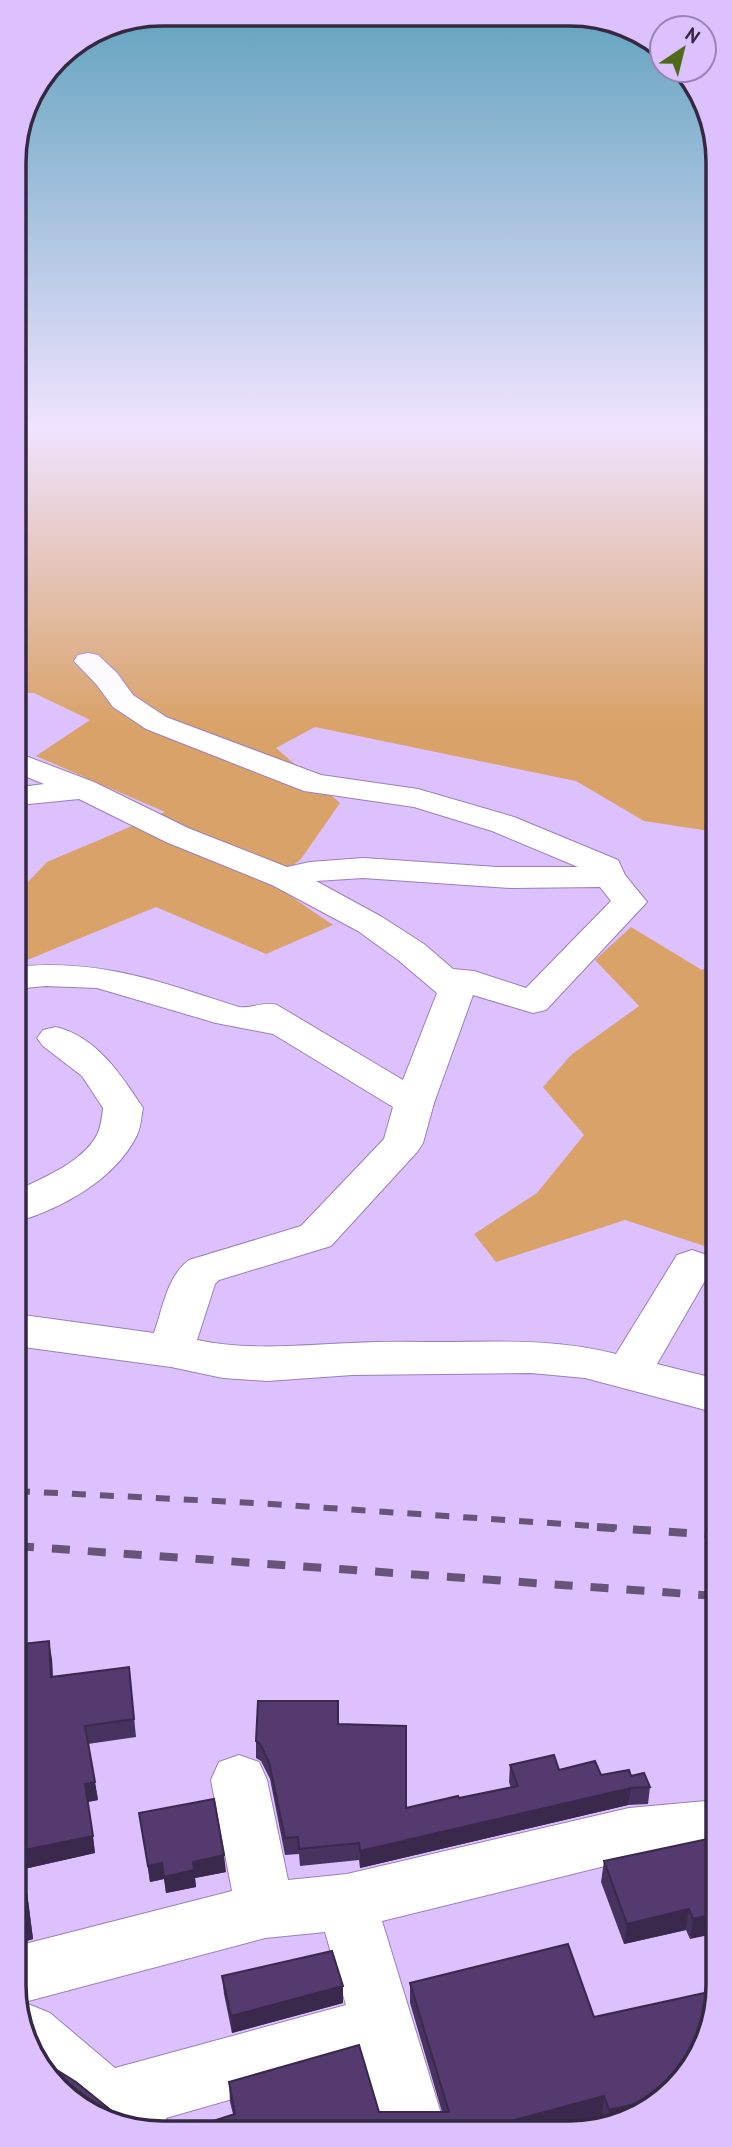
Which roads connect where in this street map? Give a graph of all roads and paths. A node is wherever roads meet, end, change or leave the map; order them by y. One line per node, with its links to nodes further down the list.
1 (88, 661): 6 (street)
2 (27, 766): 3 (street)
3 (83, 789): 4 (street); 5 (street)
4 (27, 794)
5 (284, 877): 6 (street); 9 (street)
6 (609, 877): 9 (street)
7 (190, 975): 10 (street)
8 (27, 977): 10 (street)
9 (447, 981): 12 (street)
10 (285, 1025): 12 (street)
11 (56, 1038): 13 (street)
12 (414, 1102): 16 (street)
13 (26, 1203)
14 (694, 1266): 17 (street)
15 (26, 1331): 16 (street)
16 (171, 1351): 17 (street)
17 (628, 1373): 18 (street)
18 (705, 1393)
19 (239, 1780): 22 (street)
20 (705, 1827): 21 (street)
21 (347, 1902): 22 (street); 24 (street)
22 (265, 1910): 23 (street)
23 (26, 1973)
24 (383, 2025): 27 (street); 28 (street)
25 (43, 2051): 26 (street)
26 (120, 2114)
27 (126, 2116)
28 (410, 2121)

